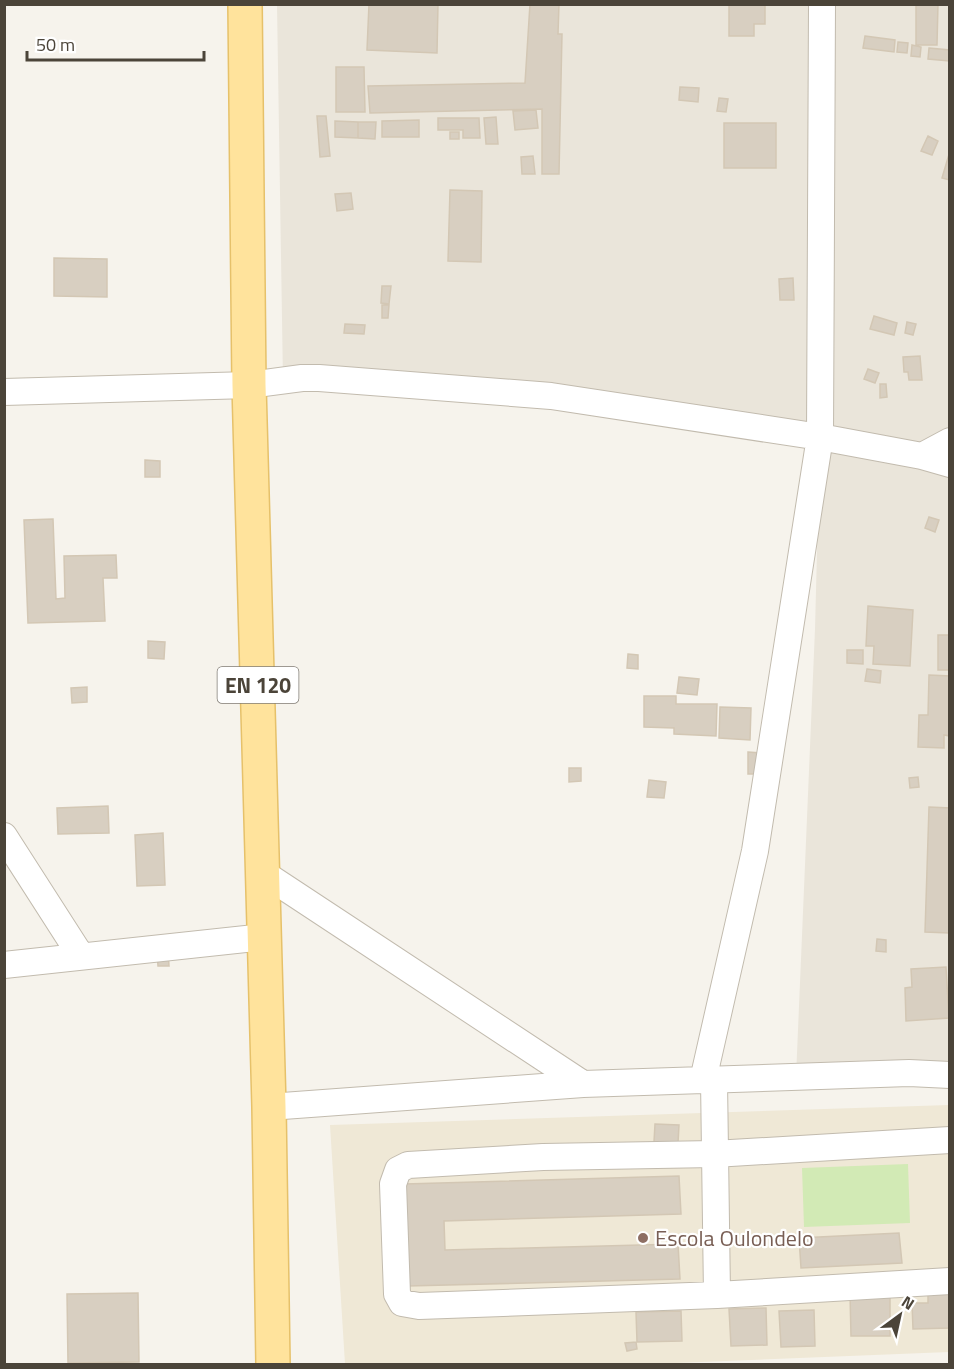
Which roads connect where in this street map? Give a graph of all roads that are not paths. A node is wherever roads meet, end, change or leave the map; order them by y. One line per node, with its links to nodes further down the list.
1 (245, 4): 3 (main road, EN 120)
2 (822, 4): 5 (street)
3 (249, 385): 4 (street); 5 (street); 10 (main road, EN 120)
4 (4, 392)
5 (820, 437): 7 (street); 15 (street)
6 (950, 441): 7 (street)
7 (922, 456): 8 (street)
8 (950, 464)
9 (4, 836): 12 (street)
10 (262, 873): 11 (main road, EN 120); 16 (street)
11 (264, 937): 12 (street); 17 (main road, EN 120)
12 (81, 956): 13 (street)
13 (4, 964)
14 (950, 1075): 15 (street)
15 (709, 1080): 16 (street); 19 (street)
16 (583, 1084): 17 (street)
17 (269, 1107): 22 (main road, EN 120)
18 (950, 1140): 19 (street)
19 (714, 1154): 21 (street); 21 (street)
20 (950, 1281): 21 (street)
21 (717, 1295)
22 (273, 1365)

